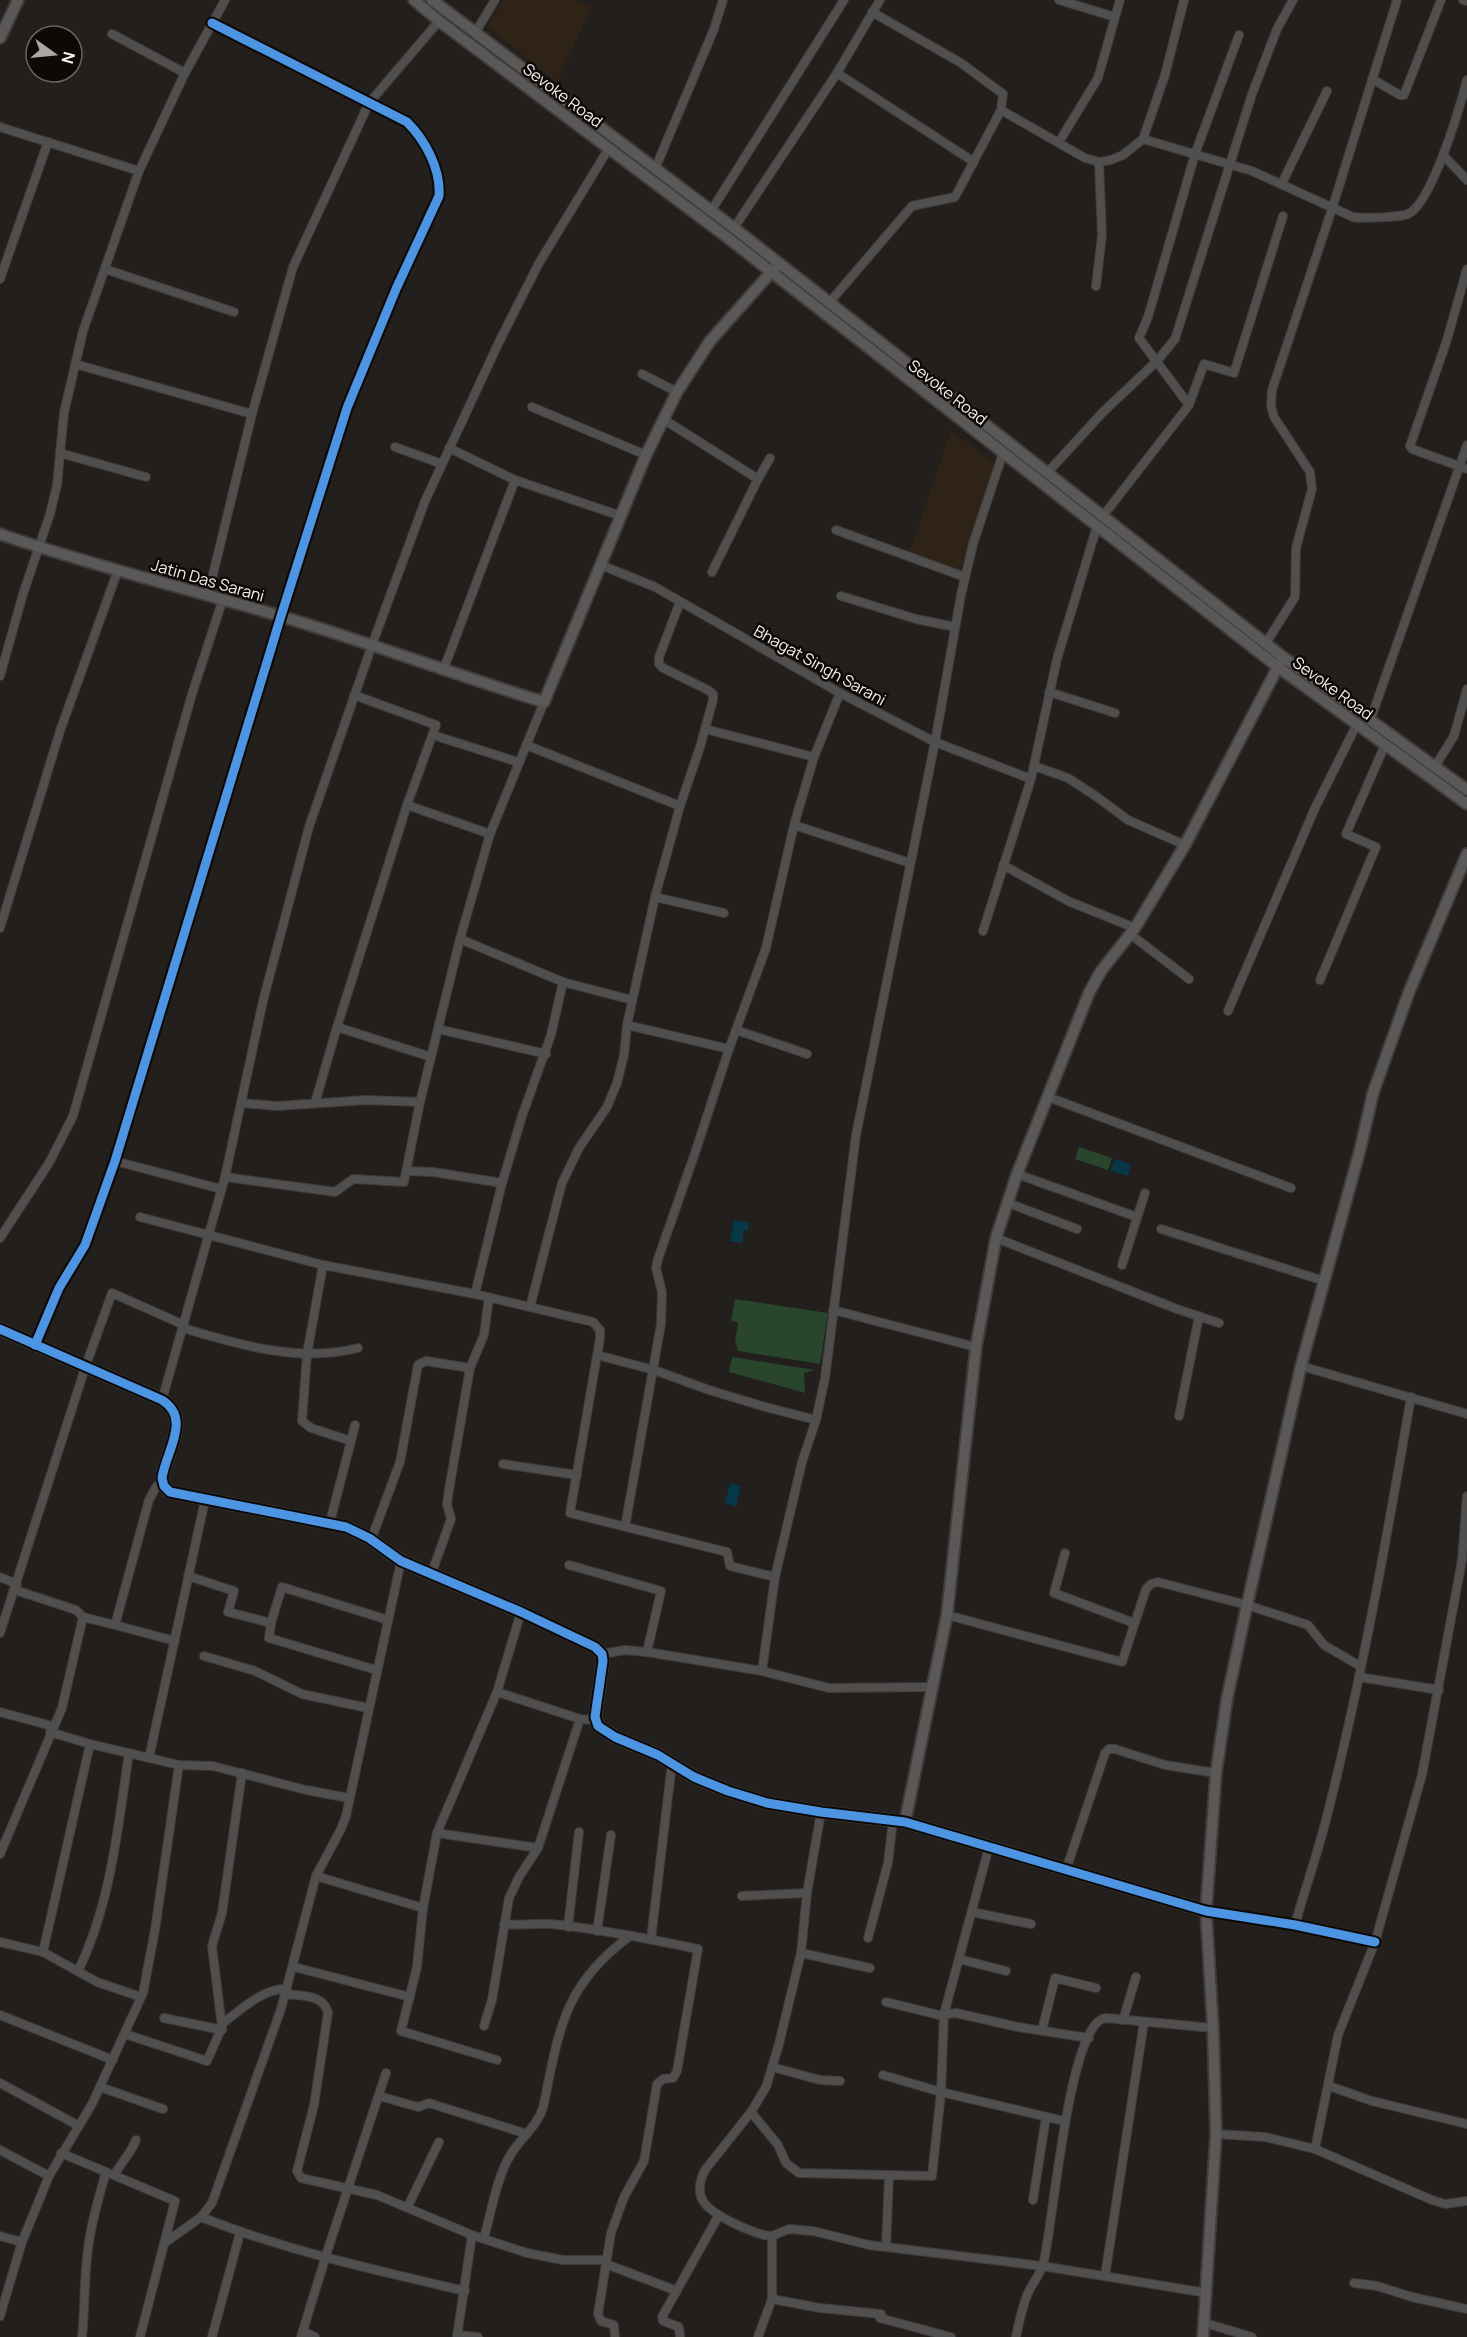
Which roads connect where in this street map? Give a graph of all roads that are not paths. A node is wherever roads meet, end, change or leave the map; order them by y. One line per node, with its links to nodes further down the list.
1 (18, 0): 19 (street)
2 (225, 0): 18 (street)
3 (414, 0): 17 (street, Sevoke Road)
4 (432, 0): 20 (street, Sevoke Road)
5 (495, 0): 20 (street)
6 (723, 0): 42 (street)
7 (844, 0): 47 (street)
8 (880, 0): 15 (street)
9 (1059, 0): 16 (street)
10 (1120, 0): 16 (street)
11 (1184, 0): 33 (street)
12 (1293, 0): 41 (street)
13 (1397, 0): 25 (street)
14 (1441, 0): 25 (street)
15 (872, 12): 24 (street); 30 (street)
16 (1115, 17): 35 (street)
17 (439, 21): 28 (street); 36 (street, Sevoke Road)
18 (212, 23): 23 (street); 28 (street)
19 (2, 31)
20 (475, 33): 32 (street, Sevoke Road)
21 (112, 34): 23 (street)
22 (1239, 35): 37 (street)
23 (185, 73): 43 (street)
24 (837, 73): 39 (street); 49 (street)
25 (1372, 79): 46 (street)
26 (1467, 80): 29 (street)
27 (1327, 91): 45 (street)
28 (369, 103): 63 (street); 94 (street)
29 (1464, 106): 38 (street)
30 (1001, 110): 35 (street); 39 (street)
31 (0, 127): 34 (street)
32 (615, 138): 36 (street); 42 (street, Sevoke Road)
33 (1143, 139): 37 (street); 40 (street)
34 (48, 142): 43 (street); 53 (street)
35 (1059, 142): 40 (street)
36 (609, 148): 50 (street, Sevoke Road); 68 (street)
37 (1195, 154): 41 (street); 57 (street)
38 (1443, 155): 44 (street); 46 (street)
39 (974, 162): 55 (street)
40 (1099, 162): 54 (street)
41 (1231, 164): 45 (street); 57 (street)
42 (655, 169): 47 (street, Sevoke Road)
43 (138, 171): 51 (street)
44 (1467, 180)
45 (1282, 183): 46 (street)
46 (1332, 209): 96 (street)
47 (711, 211): 49 (street, Sevoke Road)
48 (1283, 216): 61 (street)
49 (734, 228): 50 (street, Sevoke Road)
50 (775, 268): 55 (street, Sevoke Road); 60 (street); 70 (street, Sevoke Road)
51 (105, 269): 56 (street); 58 (street)
52 (1467, 269): 74 (street)
53 (0, 279)
54 (1096, 286)
55 (829, 303): 65 (street, Sevoke Road)
56 (234, 312)
57 (1157, 361): 61 (street); 76 (street)
58 (75, 364): 63 (street); 69 (street)
59 (642, 374): 60 (street)
60 (677, 392): 64 (street)
61 (1190, 405): 81 (street)
62 (532, 407): 71 (street)
63 (252, 414): 90 (street)
64 (663, 419): 71 (street); 78 (street)
65 (1010, 443): 70 (street); 76 (street, Sevoke Road)
66 (1467, 445): 74 (street)
67 (395, 447): 73 (street)
68 (449, 448): 73 (street); 79 (street)
69 (60, 453): 77 (street); 85 (street)
70 (1003, 453): 82 (street, Sevoke Road); 89 (street)
71 (646, 455): 80 (street)
72 (770, 458): 78 (street)
73 (442, 464): 97 (street)
74 (1459, 466): 75 (street); 107 (street)
75 (1467, 470)
76 (1048, 472): 81 (street, Sevoke Road)
77 (146, 477)
78 (758, 479): 88 (street)
79 (515, 480): 80 (street); 99 (street)
80 (621, 516): 86 (street)
81 (1103, 516): 82 (street); 96 (street, Sevoke Road)
82 (1097, 526): 98 (street, Sevoke Road); 102 (street)
83 (836, 530): 89 (street)
84 (0, 534): 85 (street, Jatin Das Sarani)
85 (40, 548): 87 (street, Jatin Das Sarani); 100 (street)
86 (601, 565): 93 (street, Bhagat Singh Sarani); 105 (street)
87 (118, 570): 90 (street, Jatin Das Sarani); 131 (street)
88 (712, 572)
89 (965, 577): 95 (street)
90 (208, 595): 92 (street, Jatin Das Sarani)
91 (841, 596): 95 (street)
92 (223, 599): 94 (street, Jatin Das Sarani); 166 (street)
93 (680, 602): 103 (street, Bhagat Singh Sarani); 109 (street)
94 (281, 616): 97 (street, Jatin Das Sarani); 152 (street)
95 (955, 627): 111 (street)
96 (1266, 643): 98 (street, Sevoke Road)
97 (372, 645): 99 (street, Jatin Das Sarani); 104 (street)
98 (1280, 662): 107 (street, Sevoke Road); 108 (street, Sevoke Road); 125 (street)
99 (443, 671): 105 (street, Jatin Das Sarani)
100 (0, 676)
101 (1467, 689): 117 (street)
102 (1049, 692): 106 (street); 116 (street)
103 (840, 693): 111 (street, Bhagat Singh Sarani); 114 (street)
104 (354, 695): 110 (street); 150 (street)
105 (544, 702): 112 (street)
106 (1115, 713)
107 (1370, 721): 117 (street, Sevoke Road)
108 (1357, 724): 113 (street, Sevoke Road); 139 (street)
109 (705, 729): 114 (street); 122 (street)
110 (433, 735): 115 (street); 121 (street)
111 (935, 742): 118 (street, Bhagat Singh Sarani); 127 (street)
112 (526, 745): 115 (street); 122 (street)
113 (1385, 745): 120 (street, Sevoke Road); 136 (street)
114 (814, 757): 123 (street)
115 (518, 762): 124 (street)
116 (1035, 766): 118 (street); 125 (street)
117 (1434, 768): 119 (street, Sevoke Road)
118 (1031, 779): 128 (street)
119 (1467, 790)
120 (1467, 804)
121 (407, 805): 124 (street); 141 (street)
122 (680, 806): 129 (street)
123 (794, 825): 127 (street); 143 (street)
124 (490, 834): 134 (street)
125 (1185, 846): 133 (street)
126 (1467, 854): 170 (street)
127 (910, 863): 174 (street)
128 (1003, 865): 132 (street); 133 (street)
129 (655, 897): 130 (street); 138 (street)
130 (724, 913)
131 (0, 928)
132 (983, 931)
133 (1132, 931): 135 (street); 148 (street)
134 (460, 939): 137 (street); 142 (street)
135 (1189, 979)
136 (1320, 980)
137 (563, 982): 138 (street); 145 (street)
138 (632, 1000): 140 (street)
139 (1228, 1011)
140 (627, 1025): 144 (street); 173 (street)
141 (337, 1027): 147 (street); 151 (street)
142 (438, 1029): 145 (street); 147 (street)
143 (736, 1030): 144 (street); 146 (street)
144 (729, 1049): 187 (street)
145 (546, 1054): 156 (street)
146 (807, 1054)
147 (431, 1057): 149 (street)
148 (1048, 1098): 154 (street); 157 (street)
149 (420, 1102): 151 (street); 153 (street)
150 (242, 1103): 151 (street); 155 (street)
151 (315, 1103)
152 (115, 1161): 158 (street); 179 (street)
153 (407, 1171): 155 (street); 156 (street)
154 (1017, 1174): 160 (street); 162 (street)
155 (225, 1177): 158 (street)
156 (502, 1183): 171 (street)
157 (1291, 1188)
158 (221, 1189): 165 (street)
159 (1145, 1193): 162 (street)
160 (1008, 1203): 163 (street); 167 (street)
161 (140, 1217): 165 (street)
162 (1137, 1217): 169 (street)
163 (1077, 1229)
164 (1161, 1229): 170 (street)
165 (209, 1236): 168 (street); 177 (street)
166 (0, 1238)
167 (996, 1238): 175 (street); 180 (street)
168 (323, 1264): 171 (street); 182 (street)
169 (1122, 1265)
170 (1324, 1281): 185 (street)
171 (475, 1294): 172 (street)
172 (489, 1297): 173 (street); 186 (street)
173 (530, 1307): 183 (street)
174 (833, 1310): 180 (street); 192 (street)
175 (1199, 1317): 176 (street); 191 (street)
176 (1219, 1323)
177 (183, 1326): 182 (street); 184 (street); 189 (street)
178 (0, 1330): 179 (street)
179 (35, 1345): 184 (street)
180 (976, 1347): 213 (street)
181 (358, 1348): 182 (street)
182 (307, 1354): 194 (street)
183 (597, 1355): 187 (street); 196 (street)
184 (86, 1365): 189 (street); 210 (street)
185 (1301, 1366): 188 (street); 211 (street)
186 (470, 1368): 202 (street); 206 (street)
187 (654, 1370): 192 (street); 201 (street)
188 (1411, 1397): 190 (street); 224 (street)
189 (162, 1400): 197 (street)
190 (1467, 1414)
191 (1179, 1416)
192 (816, 1420): 209 (street)
193 (355, 1425): 194 (street)
194 (351, 1441): 200 (street)
195 (504, 1464): 196 (street)
196 (577, 1474): 201 (street)
197 (162, 1482): 199 (street); 218 (street)
198 (1467, 1496): 229 (street)
199 (205, 1500): 200 (street); 207 (street)
200 (330, 1522): 202 (street)
201 (625, 1527): 209 (street)
202 (371, 1540): 204 (street)
203 (1065, 1553): 217 (street)
204 (402, 1561): 206 (street); 215 (street)
205 (569, 1565): 221 (street)
206 (431, 1575): 212 (street)
207 (188, 1576): 216 (street); 220 (street)
208 (0, 1577): 210 (street)
209 (775, 1577): 226 (street)
210 (16, 1587): 214 (street); 219 (street)
211 (1247, 1605): 217 (street); 224 (street); 242 (street)
212 (521, 1612): 222 (street); 230 (street)
213 (947, 1615): 217 (street); 228 (street)
214 (83, 1617): 218 (street); 235 (street)
215 (388, 1620): 216 (street); 225 (street)
216 (271, 1623): 225 (street)
217 (1134, 1623)
218 (115, 1625): 220 (street)
219 (0, 1633)
220 (175, 1641): 238 (street)
221 (647, 1652): 222 (street); 226 (street)
222 (602, 1654): 234 (street)
223 (204, 1656): 231 (street)
224 (1360, 1666): 227 (street)
225 (376, 1670): 231 (street)
226 (762, 1671): 228 (street)
227 (1359, 1677): 229 (street); 262 (street)
228 (933, 1687): 246 (street)
229 (1439, 1690): 268 (street)
230 (497, 1692): 233 (street); 248 (street)
231 (368, 1708): 243 (street)
232 (0, 1712): 235 (street)
233 (580, 1719): 234 (street); 251 (street)
234 (596, 1720): 239 (street)
235 (51, 1729): 236 (street); 252 (street)
236 (90, 1744): 237 (street); 270 (street)
237 (129, 1753): 238 (street); 275 (street)
238 (149, 1758): 240 (street)
239 (672, 1763): 244 (street); 267 (street)
240 (179, 1765): 241 (street); 280 (street)
241 (242, 1773): 243 (street); 288 (street)
242 (1216, 1773): 253 (street); 258 (street)
243 (350, 1798): 254 (street)
244 (821, 1812): 245 (street); 255 (street)
245 (893, 1820): 246 (street); 266 (street)
246 (905, 1822): 250 (street)
247 (579, 1832): 263 (street)
248 (437, 1833): 251 (street); 257 (street)
249 (611, 1835): 264 (street)
250 (989, 1847): 253 (street); 259 (street)
251 (538, 1848): 260 (street)
252 (0, 1854)
253 (1066, 1870): 258 (street)
254 (316, 1876): 257 (street); 273 (street)
255 (807, 1893): 256 (street); 271 (street)
256 (742, 1896)
257 (423, 1908): 281 (street)
258 (1206, 1911): 262 (street); 290 (street)
259 (972, 1912): 261 (street); 272 (street)
260 (504, 1924): 263 (street); 289 (street)
261 (1031, 1924)
262 (1295, 1925): 268 (street)
263 (568, 1927): 264 (street)
264 (597, 1931): 265 (street)
265 (630, 1936): 267 (street); 311 (street)
266 (868, 1938)
267 (651, 1939): 337 (street)
268 (1375, 1941): 301 (street)
269 (0, 1942): 270 (street)
270 (44, 1952): 275 (street)
271 (801, 1953): 274 (street); 296 (street)
272 (959, 1959): 276 (street); 283 (street)
273 (294, 1966): 279 (street); 281 (street)
274 (870, 1968)
275 (78, 1971): 280 (street)
276 (1006, 1971)
277 (1136, 1977): 286 (street)
278 (1096, 1988): 291 (street)
279 (286, 1991): 288 (street); 322 (street); 327 (street)
280 (141, 1997): 292 (street)
281 (410, 1997): 295 (street)
282 (886, 2002): 283 (street)
283 (944, 2014): 291 (street); 303 (street)
284 (0, 2015): 294 (street)
285 (164, 2018): 288 (street)
286 (1123, 2020): 287 (street); 293 (street)
287 (1144, 2022): 290 (street); 339 (street)
288 (222, 2026): 292 (street)
289 (484, 2026)
290 (1213, 2028): 312 (street)
291 (1042, 2030): 293 (street)
292 (125, 2034): 294 (street)
293 (1089, 2038): 308 (street)
294 (113, 2060): 302 (street)
295 (497, 2060)
296 (772, 2067): 299 (street); 306 (street)
297 (386, 2073): 304 (street)
298 (883, 2075): 303 (street)
299 (840, 2081)
300 (0, 2083): 310 (street)
301 (1329, 2086): 309 (street); 315 (street)
302 (100, 2087): 305 (street); 310 (street)
303 (940, 2092): 307 (street); 321 (street)
304 (379, 2096): 311 (street); 322 (street)
305 (164, 2109)
306 (751, 2112): 321 (street); 326 (street)
307 (1046, 2117): 308 (street); 323 (street)
308 (1064, 2121): 338 (street)
309 (1467, 2124)
310 (79, 2126): 317 (street)
311 (526, 2134): 332 (street)
312 (1216, 2134): 315 (street); 343 (street)
313 (136, 2140): 319 (street)
314 (439, 2142): 325 (street)
315 (1315, 2149): 324 (street)
316 (0, 2150): 320 (street)
317 (61, 2152): 318 (street); 320 (street)
318 (106, 2172): 319 (street); 350 (street)
319 (114, 2175): 334 (street)
320 (49, 2176): 333 (street)
321 (889, 2176): 335 (street)
322 (347, 2188): 325 (street); 336 (street)
323 (1033, 2200)
324 (1467, 2200)
325 (408, 2206): 329 (street)
326 (719, 2215): 331 (street); 341 (street)
327 (201, 2217): 328 (street); 334 (street)
328 (240, 2233): 336 (street); 352 (street)
329 (472, 2235): 332 (street); 342 (street)
330 (0, 2236): 333 (street)
331 (772, 2236): 335 (street); 344 (street)
332 (484, 2238): 337 (street)
333 (22, 2242): 346 (street)
334 (166, 2242): 351 (street)
335 (886, 2247): 338 (street)
336 (325, 2259): 342 (street); 348 (street)
337 (606, 2262): 341 (street); 355 (street)
338 (1042, 2266): 339 (street); 359 (street)
339 (1105, 2276): 343 (street)
340 (1354, 2283): 345 (street)
341 (677, 2290): 356 (street)
342 (465, 2291): 349 (street)
343 (1207, 2293): 347 (street)
344 (772, 2299): 357 (street); 358 (street)
345 (1467, 2309)
346 (0, 2316)
347 (1205, 2323): 360 (street); 361 (street)
348 (302, 2334): 353 (street)
349 (457, 2336): 354 (street)
350 (82, 2337)
351 (140, 2337)
352 (212, 2337)
353 (315, 2337)
354 (478, 2337)
355 (615, 2337)
356 (680, 2337)
357 (758, 2337)
358 (951, 2337)
359 (1016, 2337)
360 (1203, 2337)
361 (1252, 2337)

